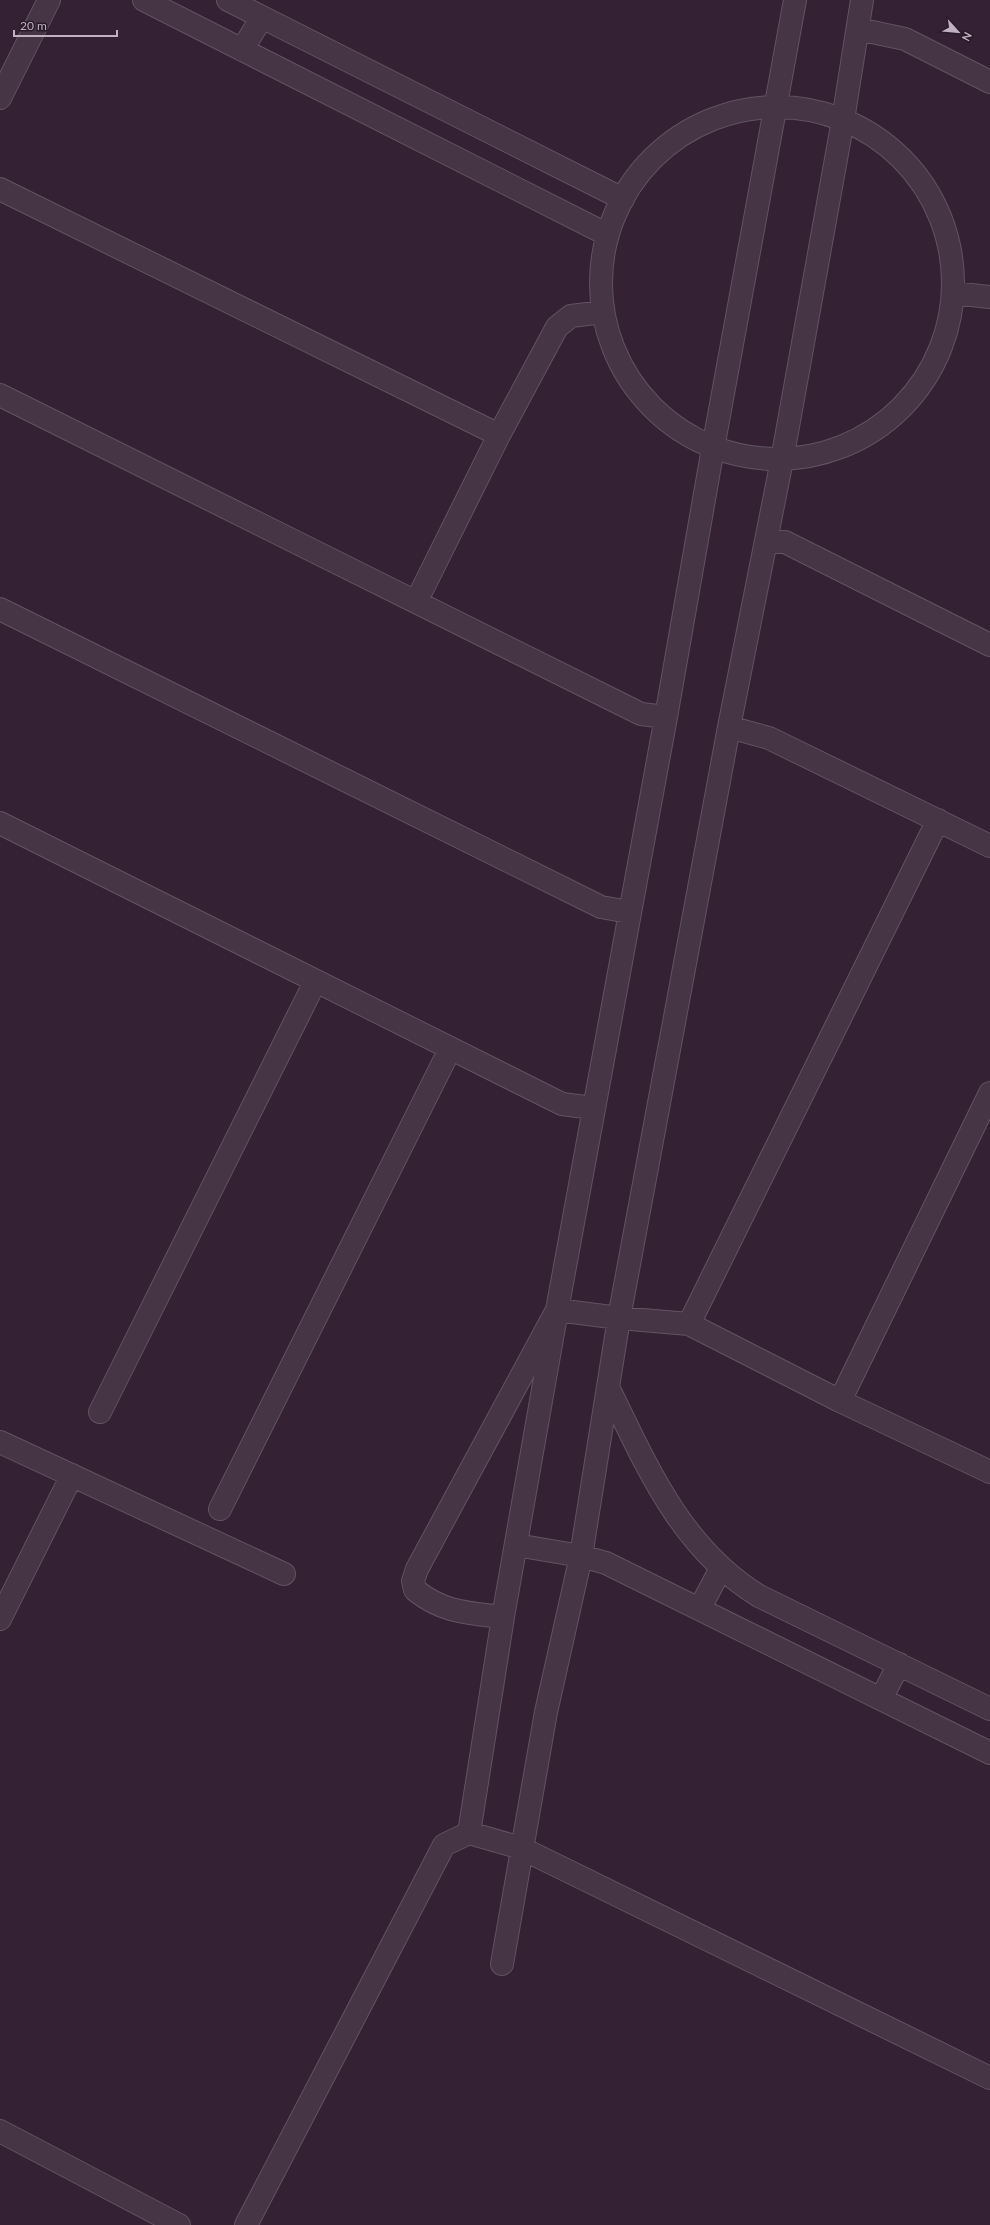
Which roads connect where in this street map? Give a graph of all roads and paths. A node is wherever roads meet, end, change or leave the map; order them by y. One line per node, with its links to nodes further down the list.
1 (49, 0): 10 (street)
2 (144, 0): 8 (street)
3 (228, 0): 6 (street)
4 (791, 0): 11 (street)
5 (862, 0): 7 (street)
6 (262, 17): 8 (street); 14 (street)
7 (858, 29): 9 (street); 12 (street)
8 (242, 50): 15 (street)
9 (990, 82)
10 (0, 98)
11 (777, 107): 12 (street); 14 (street); 21 (street)
12 (843, 120): 16 (street); 22 (street)
13 (0, 189): 20 (street)
14 (623, 200): 15 (street)
15 (608, 235): 18 (street)
16 (953, 293): 17 (street); 22 (street)
17 (990, 297)
18 (604, 312): 20 (street); 21 (street)
19 (0, 395): 24 (street)
20 (499, 435): 24 (street)
21 (713, 448): 22 (street); 27 (street)
22 (782, 460): 23 (street)
23 (766, 540): 26 (street); 28 (street)
24 (416, 602): 27 (street)
25 (0, 610): 32 (street)
26 (990, 645)
27 (666, 717): 32 (street)
28 (729, 727): 29 (street); 38 (street)
29 (938, 820): 31 (street); 39 (street)
30 (0, 823): 33 (street)
31 (990, 846)
32 (629, 912): 36 (street)
33 (315, 982): 34 (street); 42 (street)
34 (450, 1050): 36 (street); 46 (street)
35 (990, 1093): 41 (street)
36 (593, 1108): 37 (street)
37 (556, 1310): 38 (street); 47 (street); 52 (street)
38 (619, 1318): 39 (street); 40 (street)
39 (689, 1324): 41 (street)
40 (609, 1389): 48 (street); 49 (street)
41 (840, 1401): 44 (street)
42 (100, 1412)
43 (0, 1442): 45 (street)
44 (990, 1471)
45 (72, 1474): 50 (street); 53 (street)
46 (220, 1509)
47 (516, 1545): 48 (street); 52 (street)
48 (581, 1556): 51 (street); 59 (street)
49 (721, 1568): 51 (street); 54 (street)
50 (284, 1574)
51 (700, 1608): 55 (street)
52 (503, 1617): 58 (street)
53 (0, 1619)
54 (899, 1664): 55 (street); 56 (street)
55 (881, 1699): 57 (street)
56 (990, 1709)
57 (990, 1753)
58 (469, 1833): 59 (street); 64 (street)
59 (521, 1848): 60 (street); 61 (street)
60 (502, 1964)
61 (990, 2078)
62 (0, 2132): 63 (street)
63 (179, 2225)
64 (246, 2225)

